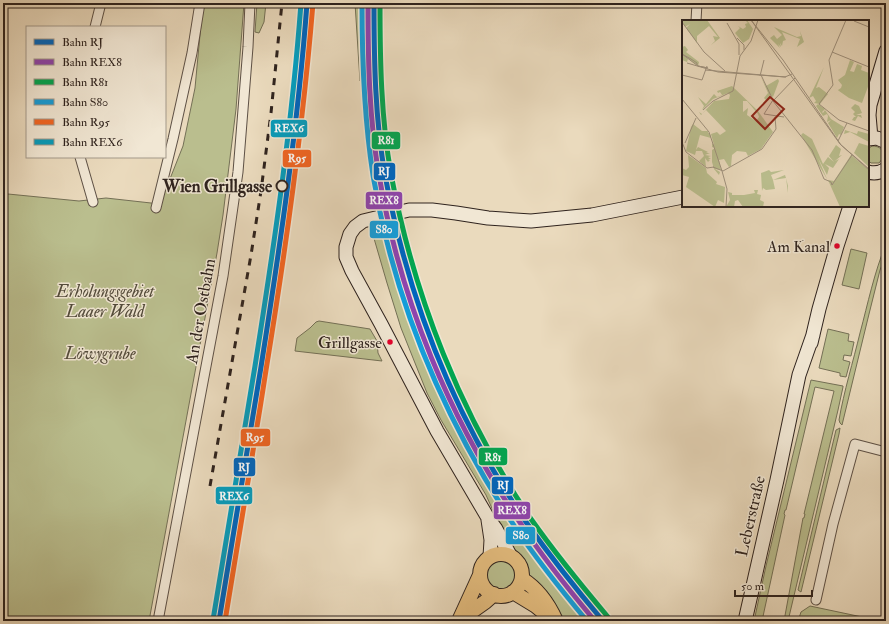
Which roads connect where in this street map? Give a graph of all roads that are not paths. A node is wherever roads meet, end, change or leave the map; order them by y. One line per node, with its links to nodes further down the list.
1 (101, 3): 6 (street)
2 (200, 3): 15 (street)
3 (250, 3): 27 (street, An der Ostbahn)
4 (696, 3): 5 (street)
5 (696, 20)
6 (95, 26)
7 (886, 51): 8 (main road)
8 (869, 138): 9 (main road)
9 (886, 142)
10 (80, 158): 14 (street)
11 (886, 169): 12 (main road)
12 (869, 172)
13 (682, 197): 18 (main road)
14 (93, 202)
15 (156, 208)
16 (847, 209): 29 (main road, Leberstraße)
17 (886, 452): 25 (street)
18 (488, 518): 19 (main road); 20 (main road)
19 (510, 556): 20 (main road); 22 (main road)
20 (490, 557): 21 (main road)
21 (480, 575): 24 (main road); 26 (main road)
22 (522, 579): 23 (main road); 28 (main road)
23 (513, 592): 24 (main road); 28 (main road)
24 (494, 594): 26 (main road)
25 (816, 600)
26 (460, 620)
27 (158, 621)
28 (555, 621)
29 (745, 621)

